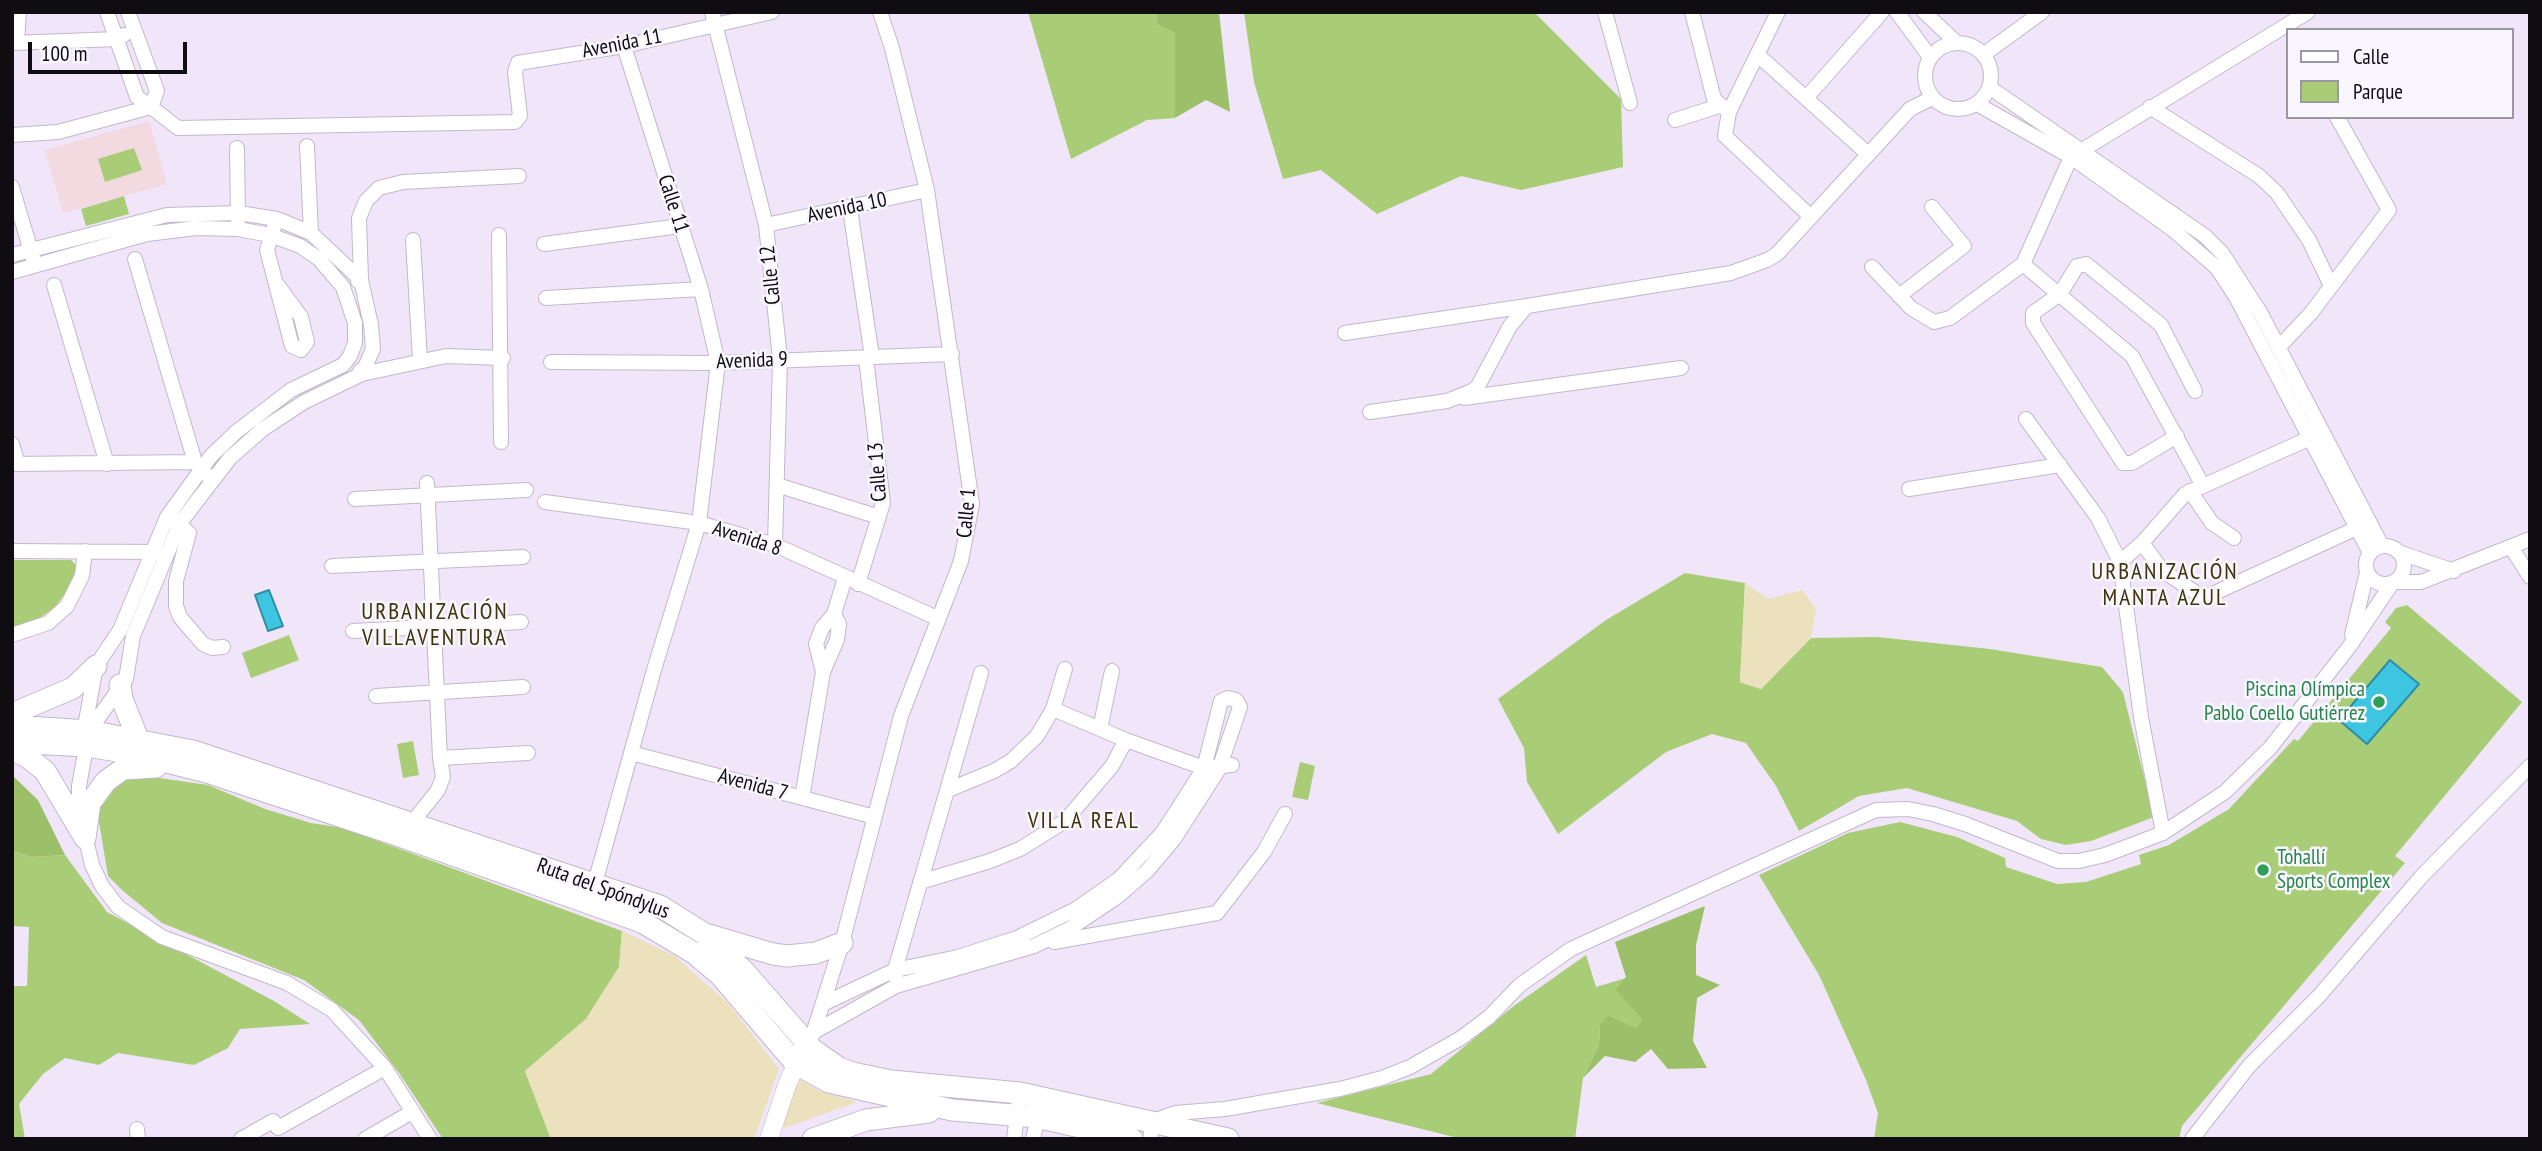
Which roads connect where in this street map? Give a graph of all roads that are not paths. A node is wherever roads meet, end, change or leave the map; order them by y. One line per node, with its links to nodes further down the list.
1 (19, 12): 19 (street)
2 (107, 12): 18 (street)
3 (128, 12): 17 (street)
4 (772, 12): 14 (street, Avenida 11)
5 (880, 12): 42 (street, Calle 1)
6 (1605, 12): 28 (street)
7 (1692, 12): 32 (street)
8 (1779, 12): 23 (street)
9 (1882, 12): 26 (street)
10 (1896, 12): 24 (street)
11 (1924, 12): 20 (street)
12 (2042, 12): 22 (street)
13 (2308, 12): 15 (street)
14 (713, 18): 21 (street, Avenida 11); 49 (street, Calle 12)
15 (2287, 28)
16 (2286, 29): 31 (street)
17 (134, 30): 18 (street); 30 (street)
18 (117, 39): 19 (street); 30 (street)
19 (15, 43)
20 (1957, 43): 22 (street); 24 (street)
21 (624, 46): 30 (street, Avenida 11); 50 (street, Calle 11)
22 (1983, 55): 25 (street)
23 (1759, 56): 26 (street); 32 (street)
24 (1930, 57): 27 (street)
25 (1989, 87): 29 (street); 39 (street)
26 (1806, 98): 38 (street)
27 (1932, 98): 29 (street); 38 (street)
28 (1630, 103)
29 (1976, 104): 39 (street)
30 (151, 107): 35 (street)
31 (2150, 107): 39 (street); 67 (street)
32 (1724, 109): 34 (street); 47 (street)
33 (2338, 119): 67 (street)
34 (1675, 120)
35 (12, 135)
36 (307, 146): 53 (street)
37 (237, 148): 46 (street)
38 (1868, 154): 47 (street)
39 (2078, 154): 61 (street); 77 (street); 93 (street)
40 (519, 176): 64 (street)
41 (12, 187): 59 (street)
42 (927, 190): 44 (street, Avenida 10); 78 (street, Calle 1)
43 (1933, 207): 71 (street)
44 (850, 209): 49 (street, Avenida 10); 80 (street, Calle 13)
45 (192, 212): 46 (street); 51 (street); 59 (street)
46 (239, 213): 48 (street); 52 (street)
47 (1810, 216): 73 (street)
48 (277, 219): 53 (street); 54 (street)
49 (766, 225): 82 (street, Calle 12)
50 (680, 226): 57 (street); 69 (street, Calle 11)
51 (196, 228): 52 (street); 59 (street)
52 (238, 229): 54 (street)
53 (311, 233): 64 (street)
54 (270, 235): 65 (street); 68 (street)
55 (499, 236): 81 (street)
56 (413, 240): 83 (street)
57 (544, 244)
58 (12, 255): 59 (street)
59 (33, 259): 63 (street)
60 (135, 259): 100 (street)
61 (2022, 264): 70 (street); 71 (street)
62 (1872, 267): 71 (street)
63 (12, 272)
64 (361, 280): 68 (street); 87 (street)
65 (276, 283): 74 (street); 75 (street)
66 (54, 285): 98 (street)
67 (2331, 286): 77 (street)
68 (343, 288): 79 (street)
69 (701, 289): 72 (street); 85 (street, Calle 11)
70 (2060, 294): 88 (street); 94 (street); 94 (street)
71 (1899, 296)
72 (546, 298)
73 (1527, 306): 76 (street); 89 (street)
74 (286, 322): 75 (street); 75 (street)
75 (305, 331)
76 (1345, 333)
77 (2279, 346): 93 (street)
78 (952, 354): 80 (street, Avenida 9); 133 (street, Calle 1)
79 (350, 356): 87 (street); 92 (street)
80 (869, 357): 82 (street, Avenida 9); 109 (street, Calle 13)
81 (503, 358): 83 (street); 95 (street)
82 (780, 359): 85 (street, Avenida 9); 102 (street, Calle 12)
83 (420, 360): 87 (street)
84 (551, 362): 85 (street, Avenida 9)
85 (718, 363): 111 (street, Calle 11)
86 (1681, 368): 89 (street)
87 (362, 373): 92 (street)
88 (2195, 391)
89 (1456, 399): 90 (street)
90 (1370, 412)
91 (2026, 419): 99 (street)
92 (259, 423): 100 (street); 101 (street)
93 (2317, 435): 103 (street); 112 (street); 118 (street)
94 (2177, 436): 103 (street)
95 (501, 442)
96 (12, 444): 97 (street)
97 (15, 464): 98 (street)
98 (107, 464): 100 (street)
99 (2060, 464): 105 (street); 126 (street)
100 (198, 466): 101 (street); 110 (street)
101 (213, 479): 110 (street)
102 (777, 485): 109 (street); 116 (street, Calle 12)
103 (2196, 488): 113 (street); 115 (street)
104 (427, 489): 106 (street); 107 (street); 125 (street)
105 (1909, 489)
106 (526, 490)
107 (355, 499)
108 (545, 502): 111 (street, Avenida 8)
109 (879, 517): 131 (street, Calle 13)
110 (173, 520): 119 (street); 123 (street); 138 (street)
111 (699, 523): 116 (street, Avenida 8); 158 (street, Calle 11)
112 (2357, 528): 115 (street); 118 (street)
113 (2234, 538)
114 (2530, 539): 117 (street)
115 (2142, 543): 126 (street)
116 (775, 545): 131 (street, Avenida 8)
117 (2511, 547): 128 (street); 130 (street)
118 (2376, 549): 122 (street); 129 (street)
119 (151, 550): 121 (street); 123 (street); 140 (street)
120 (12, 551): 121 (street)
121 (85, 551): 137 (street)
122 (2398, 551): 128 (street); 132 (street)
123 (166, 554): 144 (street)
124 (523, 557): 125 (street)
125 (431, 561): 127 (street); 135 (street)
126 (2120, 562): 167 (street)
127 (331, 566)
128 (2455, 571): 132 (street)
129 (2367, 572): 132 (street); 139 (street)
130 (2530, 577)
131 (852, 581): 133 (street, Avenida 8); 163 (street, Calle 13)
132 (2393, 582): 139 (street)
133 (937, 618): 165 (street, Calle 1)
134 (521, 621): 135 (street)
135 (435, 626): 136 (street); 146 (street)
136 (354, 631)
137 (12, 635)
138 (223, 647)
139 (2349, 647): 167 (street)
140 (96, 666): 149 (highway); 152 (street)
141 (1065, 669): 148 (street)
142 (1112, 671): 151 (street)
143 (981, 673): 162 (street)
144 (123, 682): 152 (street); 153 (highway)
145 (523, 687): 146 (street)
146 (439, 692): 147 (street); 159 (street)
147 (376, 696)
148 (1054, 709): 151 (street); 162 (street)
149 (12, 713)
150 (12, 726): 152 (highway, Ruta del Spóndylus)
151 (1100, 729): 154 (street)
152 (87, 738): 153 (highway, Ruta del Spóndylus); 155 (highway, Ruta del Spóndylus); 161 (highway, Ruta del Spóndylus); 168 (street)
153 (138, 739): 166 (highway, Ruta del Spóndylus)
154 (1126, 740): 169 (street); 173 (street)
155 (12, 742)
156 (12, 750): 168 (highway)
157 (528, 753): 159 (street)
158 (631, 753): 163 (street, Avenida 7); 170 (street, Calle 11)
159 (440, 765): 166 (street)
160 (2530, 766): 195 (street)
161 (207, 772): 166 (highway, Ruta del Spóndylus); 168 (highway)
162 (947, 790): 169 (street)
163 (802, 798): 165 (street, Avenida 7)
164 (1285, 814): 173 (street)
165 (875, 817): 172 (street, Calle 1)
166 (402, 828): 170 (highway, Ruta del Spóndylus); 179 (highway, Ruta del Spóndylus)
167 (2163, 833): 184 (street)
168 (85, 838): 180 (street)
169 (920, 882): 175 (street)
170 (595, 883): 171 (highway, Ruta del Spóndylus)
171 (703, 933): 172 (highway); 178 (highway, Ruta del Spóndylus)
172 (842, 943): 177 (street, Calle 1)
173 (1024, 944): 174 (street)
174 (959, 963): 175 (street); 176 (street)
175 (895, 970): 176 (street); 177 (street)
176 (896, 986): 178 (street)
177 (825, 1003): 178 (street, Calle 1)
178 (810, 1038): 179 (main road); 181 (highway, Ruta del Spóndylus)
179 (796, 1063): 182 (highway, Ruta del Spóndylus); 189 (main road)
180 (385, 1068): 183 (street); 186 (street)
181 (1029, 1106): 182 (highway, Ruta del Spóndylus); 184 (highway, Ruta del Spóndylus); 185 (highway, Ruta del Spóndylus); 191 (street); 192 (street)
182 (953, 1110): 190 (highway)
183 (412, 1112): 187 (street); 188 (street)
184 (1151, 1130): 194 (highway, Ruta del Spóndylus)
185 (1107, 1135): 193 (highway, Ruta del Spóndylus)
186 (241, 1139)
187 (365, 1139)
188 (430, 1139)
189 (769, 1139)
190 (813, 1139)
191 (1014, 1139)
192 (1033, 1139)
193 (1132, 1139)
194 (1228, 1139)
195 (2192, 1139)

